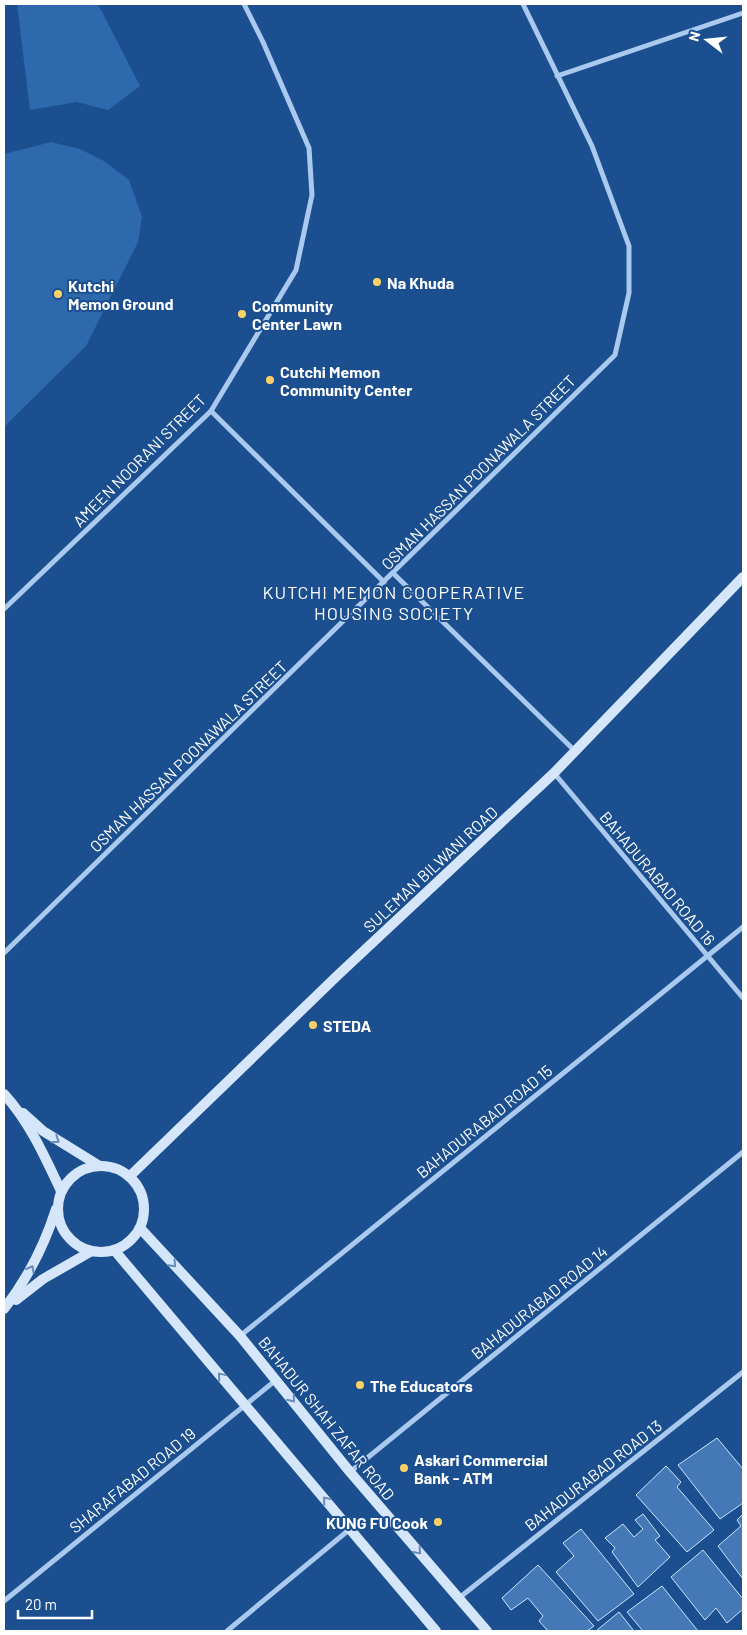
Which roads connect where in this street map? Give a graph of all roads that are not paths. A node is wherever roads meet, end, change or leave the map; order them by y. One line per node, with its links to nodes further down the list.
1 (244, 4): 5 (street, AMEEN NOORANI STREET)
2 (523, 4): 4 (street, OSMAN HASSAN POONAWALA STREET)
3 (743, 13): 4 (street)
4 (557, 76): 6 (street, OSMAN HASSAN POONAWALA STREET)
5 (211, 411): 8 (street); 9 (street, AMEEN NOORANI STREET)
6 (393, 573): 8 (street, OSMAN HASSAN POONAWALA STREET); 10 (street)
7 (743, 577): 10 (street, SULEMAN BILWANI ROAD)
8 (384, 582): 13 (street, OSMAN HASSAN POONAWALA STREET)
9 (4, 609)
10 (575, 752): 11 (street, SULEMAN BILWANI ROAD)
11 (554, 773): 14 (street, BAHADURABAD ROAD 16); 20 (street, SULEMAN BILWANI ROAD)
12 (743, 927): 14 (street, BAHADURABAD ROAD 15)
13 (4, 953)
14 (707, 956): 15 (street, BAHADURABAD ROAD 16); 27 (street, BAHADURABAD ROAD 15)
15 (743, 998)
16 (4, 1094): 17 (street)
17 (18, 1110): 19 (street, one-way to 19); 21 (street)
18 (743, 1152): 31 (street, BAHADURABAD ROAD 14)
19 (98, 1166): 20 (street); 21 (street)
20 (130, 1176): 23 (street)
21 (61, 1191): 22 (street)
22 (58, 1204): 25 (street); 26 (street, one-way to 22)
23 (140, 1228): 24 (street); 27 (street, BAHADUR SHAH ZAFAR ROAD, one-way to 27)
24 (115, 1251): 25 (street); 30 (street, one-way to 24)
25 (90, 1252): 26 (street)
26 (4, 1310)
27 (240, 1336): 29 (street, BAHADUR SHAH ZAFAR ROAD)
28 (743, 1372): 33 (street, BAHADURABAD ROAD 13)
29 (276, 1380): 30 (street, SHARAFABAD ROAD 19); 31 (street, BAHADUR SHAH ZAFAR ROAD, one-way to 31)
30 (244, 1404): 32 (street, one-way to 30); 34 (street, SHARAFABAD ROAD 19)
31 (350, 1472): 33 (street, BAHADUR SHAH ZAFAR ROAD, one-way to 33)
32 (350, 1529): 35 (street); 36 (street)
33 (459, 1598): 37 (street, BAHADUR SHAH ZAFAR ROAD)
34 (4, 1601)
35 (227, 1631)
36 (436, 1631)
37 (486, 1631)

